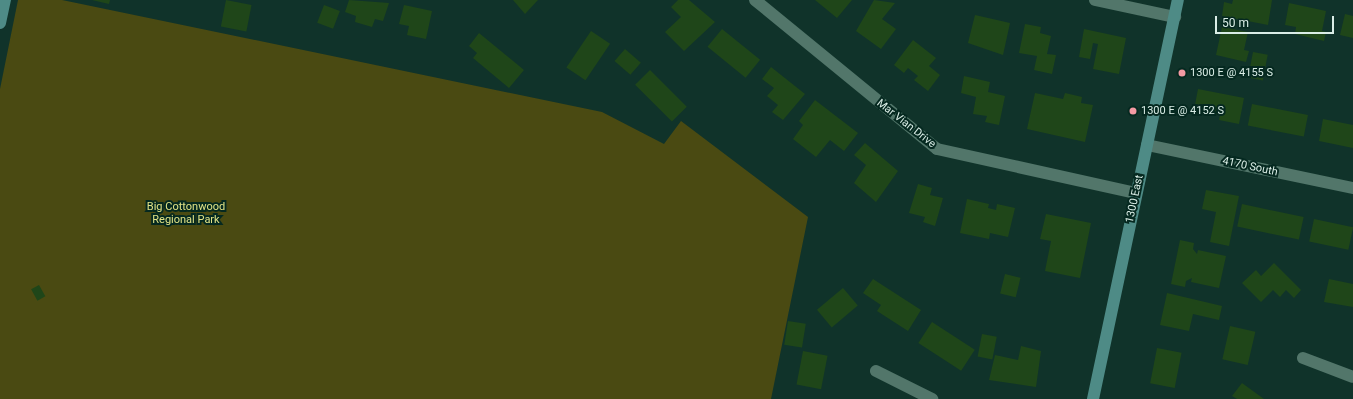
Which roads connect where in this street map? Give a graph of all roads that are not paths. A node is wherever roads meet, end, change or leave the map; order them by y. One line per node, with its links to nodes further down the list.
1 (5, 0): 6 (main road)
2 (755, 0): 9 (street, Mar Vian Drive)
3 (1095, 0): 5 (street)
4 (1178, 0): 5 (main road, 1300 East)
5 (1175, 17): 7 (main road, 1300 East)
6 (0, 23)
7 (1147, 146): 8 (street, 4170 South); 9 (main road, 1300 East)
8 (1353, 188)
9 (1136, 193): 14 (main road, 1300 East)
10 (1303, 358): 12 (street)
11 (876, 371): 13 (street)
12 (1353, 377)
13 (932, 399)
14 (1093, 399)

